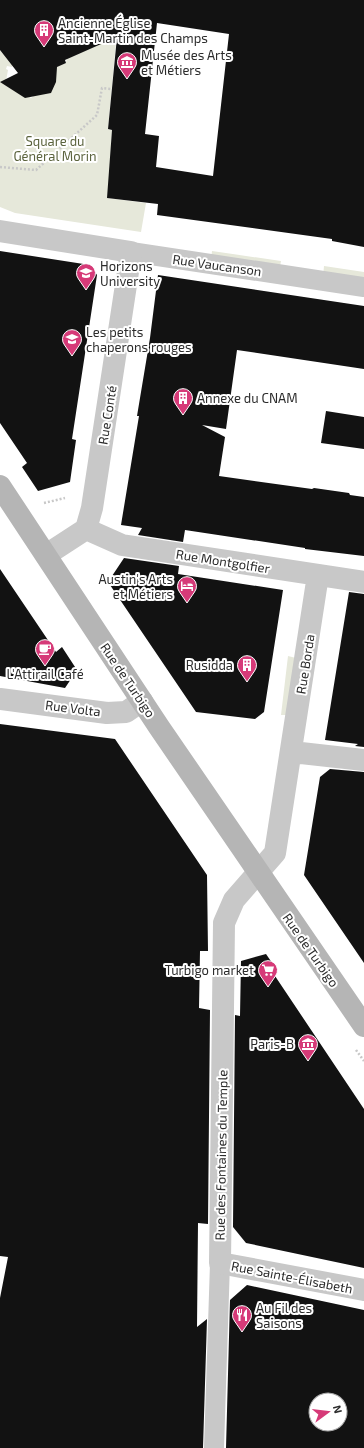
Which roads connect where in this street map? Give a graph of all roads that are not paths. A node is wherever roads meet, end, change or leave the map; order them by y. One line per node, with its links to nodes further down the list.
1 (0, 231): 2 (street, Rue Vaucanson)
2 (131, 252): 3 (street, Rue Vaucanson); 5 (street, Rue Conté)
3 (364, 287)
4 (0, 486): 6 (main road, Rue de Turbigo)
5 (86, 528): 6 (street); 7 (street, Rue Montgolfier)
6 (46, 555): 10 (main road, Rue de Turbigo)
7 (318, 575): 8 (street, Rue Montgolfier); 11 (street, Rue Borda)
8 (364, 582)
9 (0, 699): 10 (street, Rue Volta)
10 (142, 701): 13 (main road, Rue de Turbigo)
11 (292, 752): 12 (street); 13 (street)
12 (364, 760)
13 (258, 873): 14 (main road, Rue de Turbigo); 15 (street, Rue des Fontaines du Temple)
14 (364, 1026)
15 (220, 1263): 16 (street, Rue Sainte-Élisabeth); 17 (street, Rue des Fontaines du Temple)
16 (364, 1290)
17 (214, 1448)

